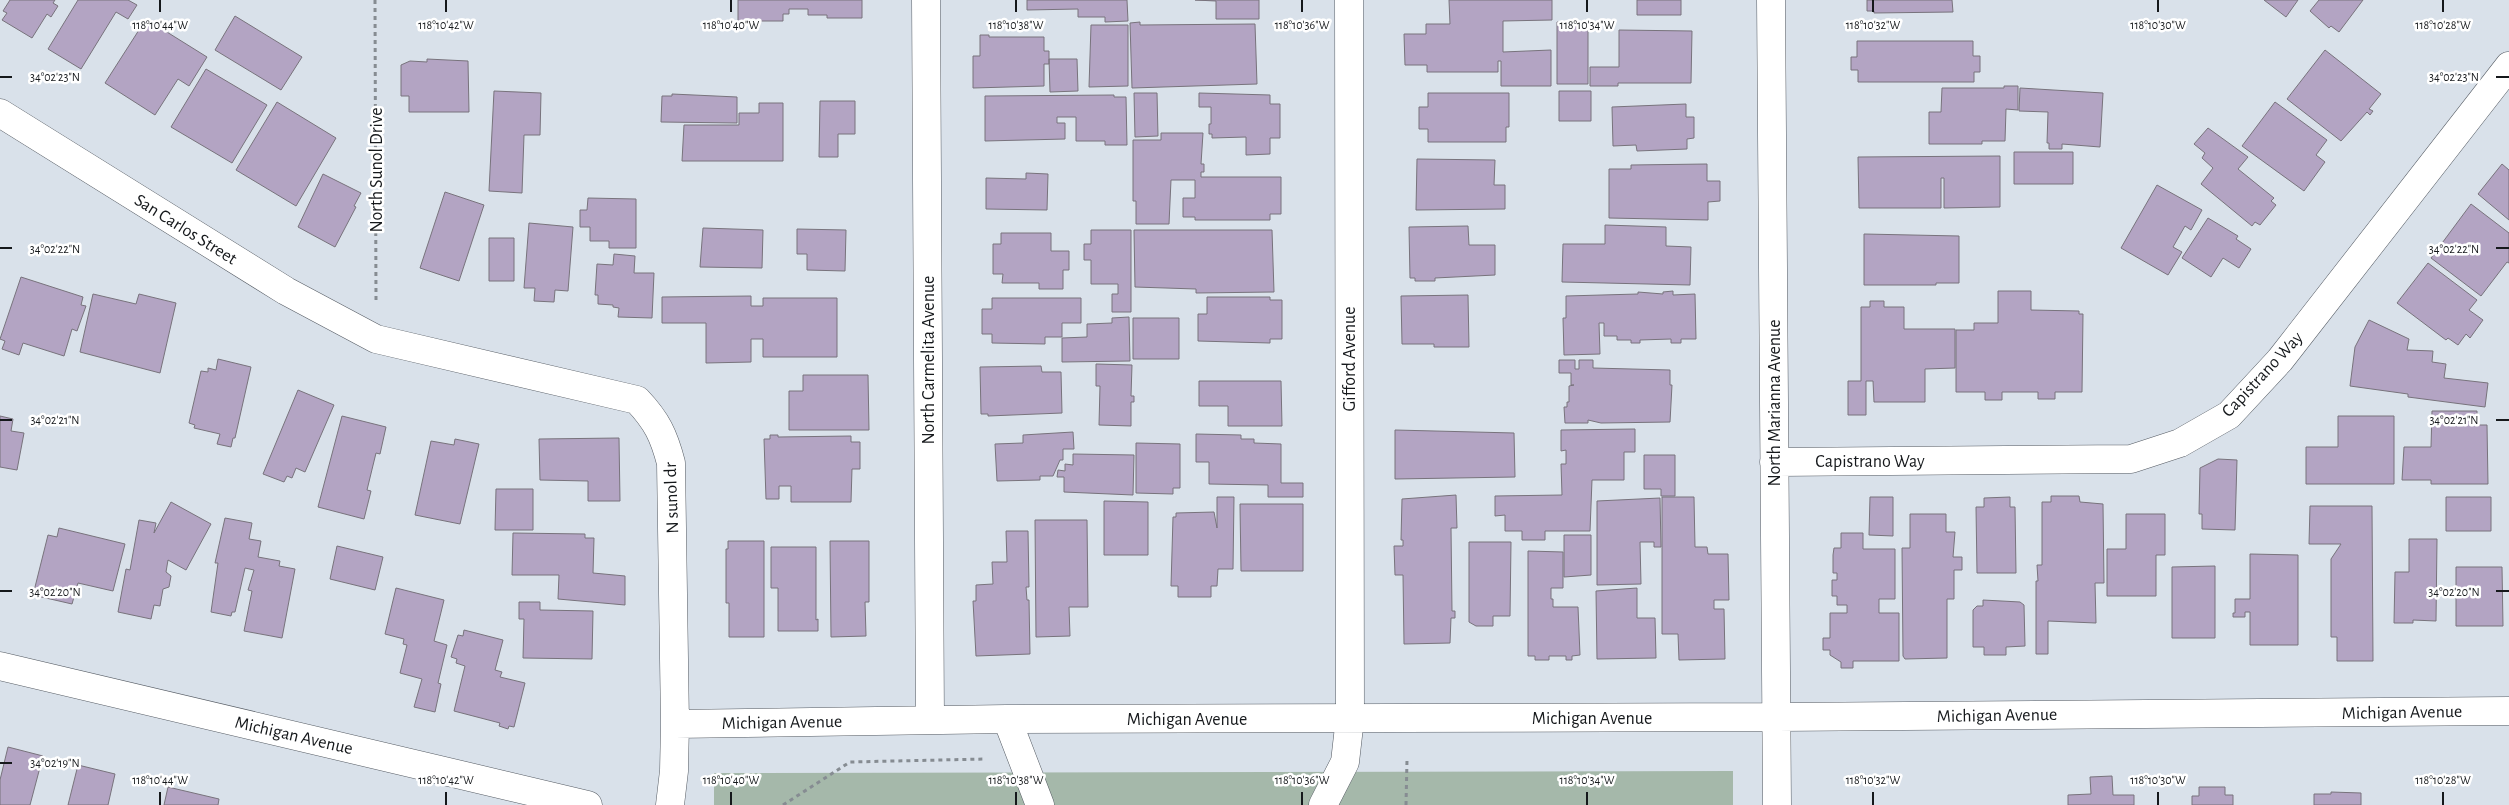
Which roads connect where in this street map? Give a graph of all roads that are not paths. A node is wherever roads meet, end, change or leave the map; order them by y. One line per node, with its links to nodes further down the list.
1 (926, 0): 13 (street, North Carmelita Avenue)
2 (1348, 0): 11 (street, Gifford Avenue)
3 (1771, 0): 7 (street, North Marianna Avenue)
4 (2509, 66): 7 (street, Capistrano Way)
5 (0, 113): 6 (street, San Carlos Street)
6 (376, 340): 14 (street, N sunol dr)
7 (1774, 462): 10 (street, North Marianna Avenue)
8 (0, 666): 15 (street, Michigan Avenue)
9 (2509, 711): 10 (street, Michigan Avenue)
10 (1776, 717): 11 (street, Michigan Avenue); 19 (street, North Marianna Avenue)
11 (1350, 718): 12 (street, Michigan Avenue); 18 (street, Gifford Avenue)
12 (1007, 719): 13 (street, Michigan Avenue); 17 (street)
13 (930, 720): 14 (street, Michigan Avenue)
14 (675, 724): 16 (street)
15 (588, 805)
16 (670, 805)
17 (1040, 805)
18 (1323, 805)
19 (1777, 805)

